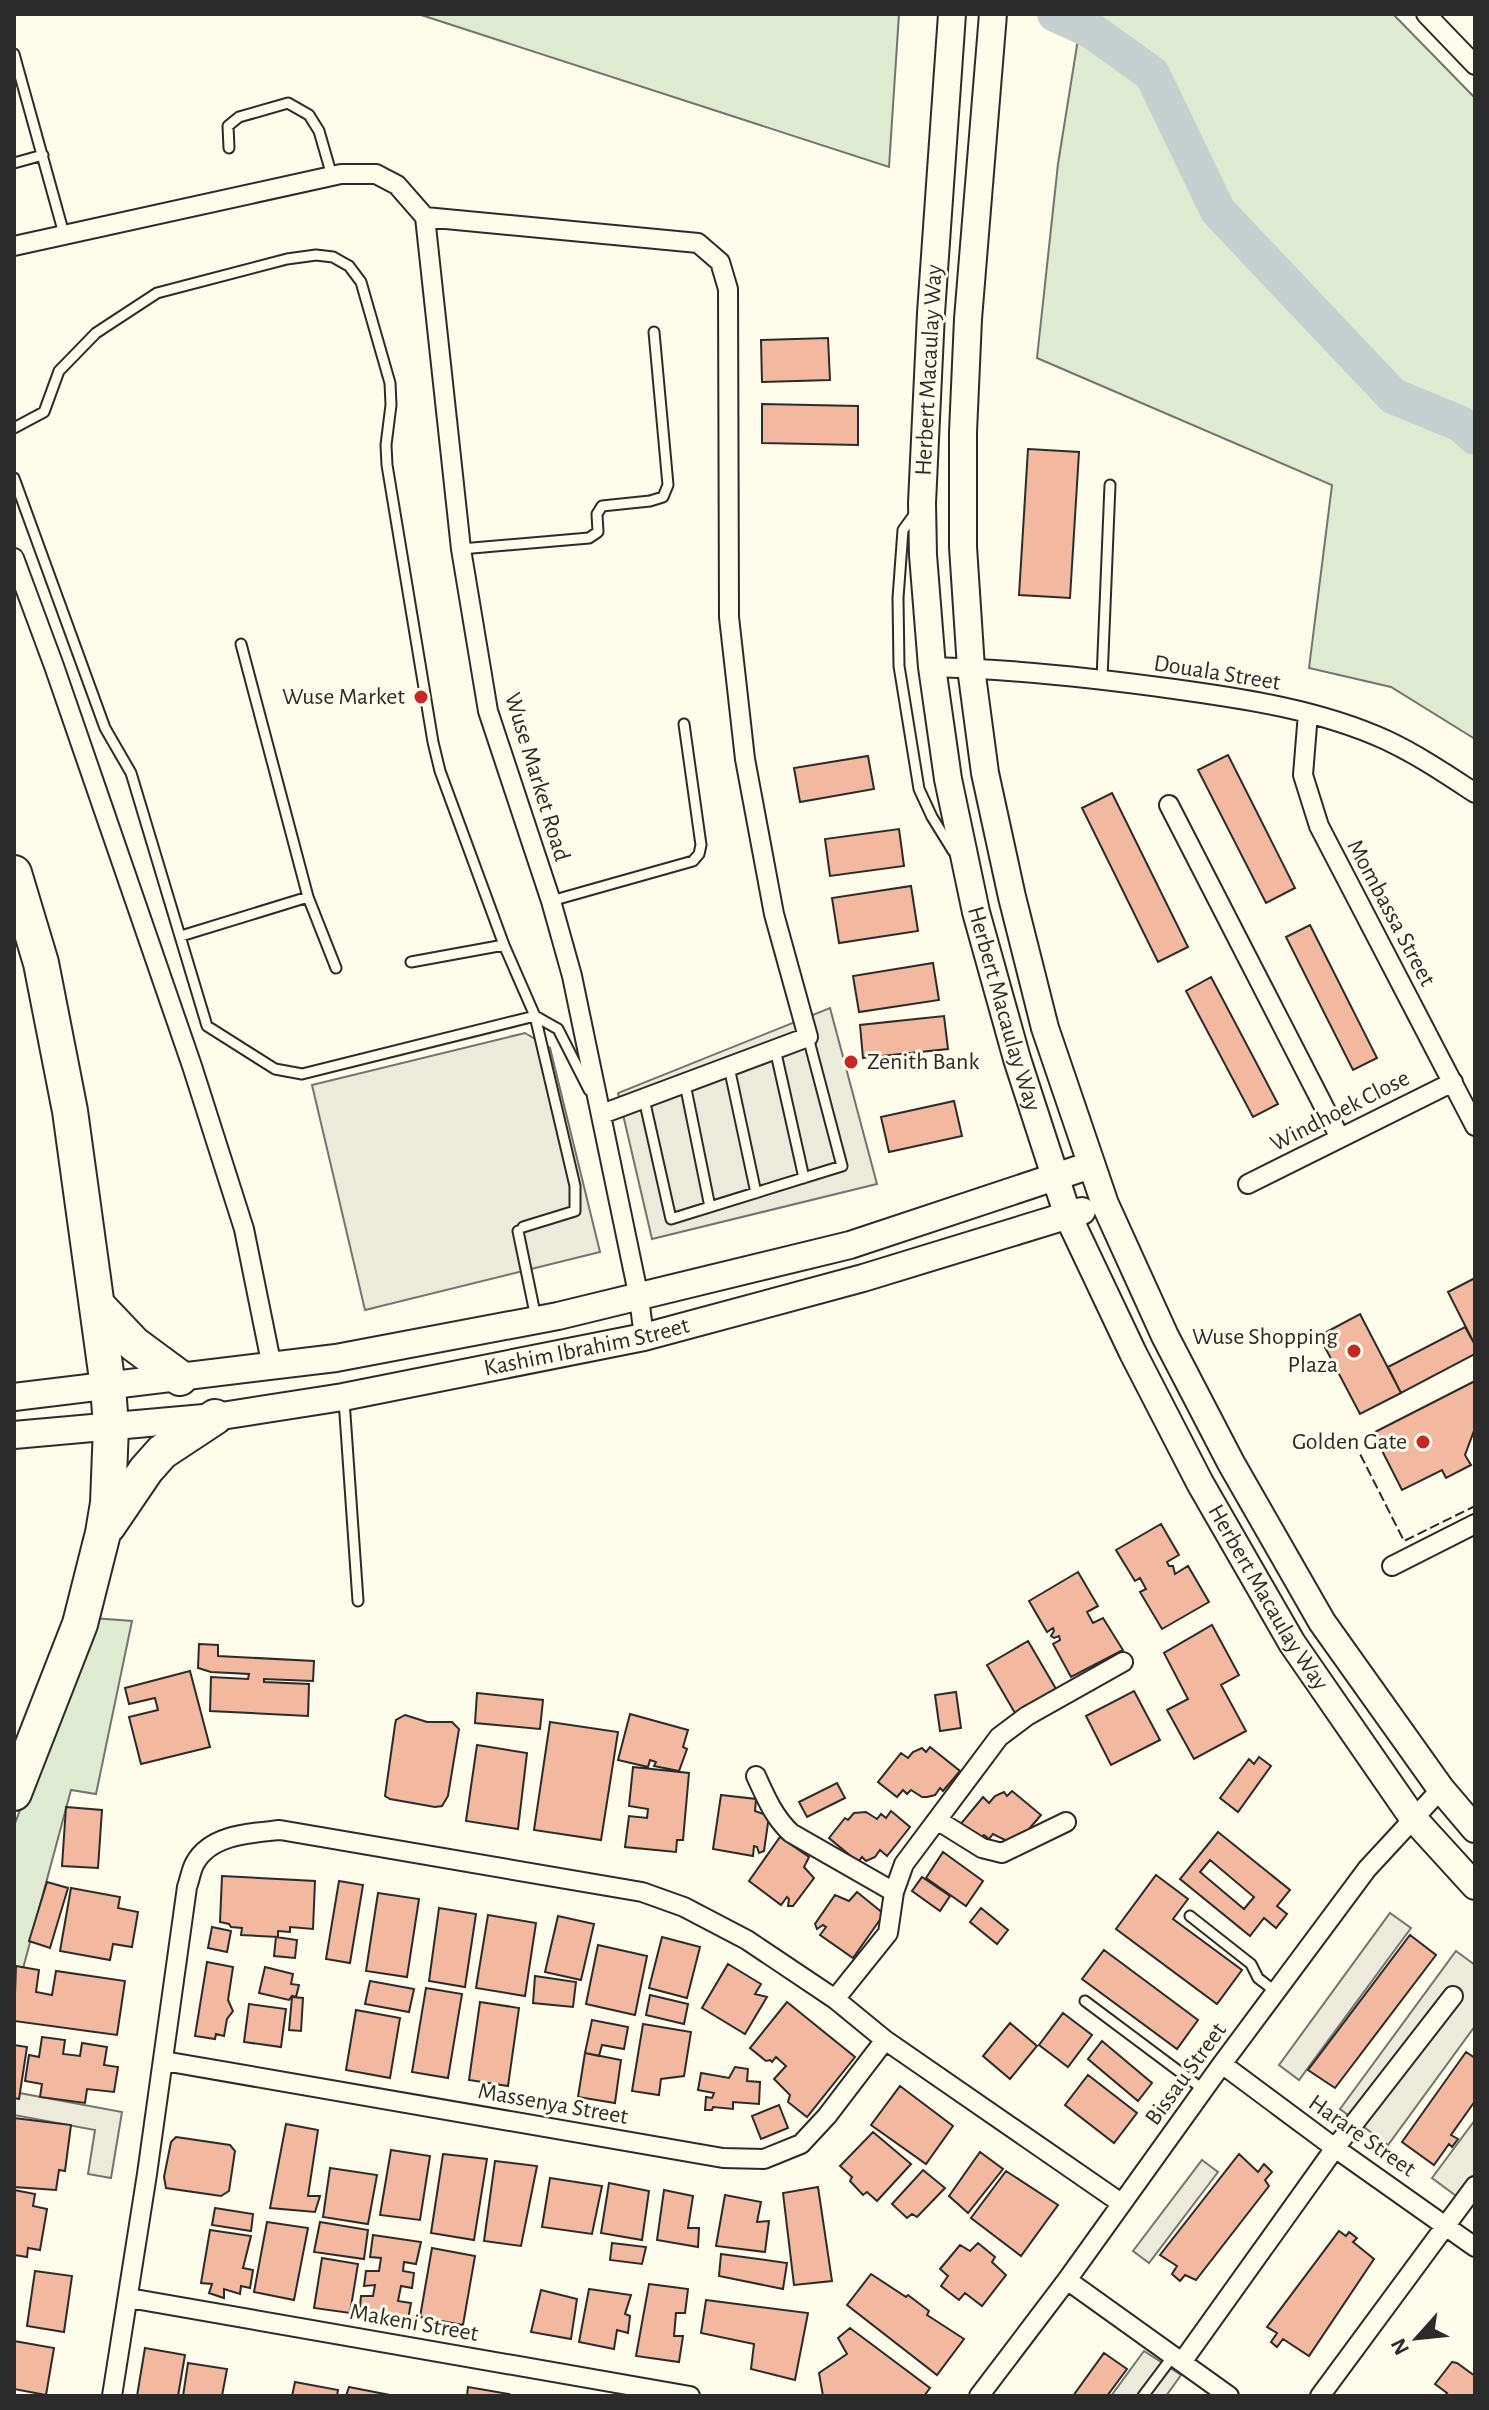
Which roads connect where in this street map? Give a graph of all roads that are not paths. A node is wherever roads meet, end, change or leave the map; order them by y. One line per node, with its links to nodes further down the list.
1 (952, 14): 17 (main road, Herbert Macaulay Way)
2 (993, 14): 22 (main road, Herbert Macaulay Way)
3 (1426, 14): 5 (street)
4 (14, 54): 7 (lane)
5 (1475, 65)
6 (229, 148): 9 (lane)
7 (43, 155): 8 (lane); 11 (lane)
8 (14, 163)
9 (332, 176): 10 (street); 11 (street)
10 (425, 217): 18 (street, Wuse Market Road); 37 (street)
11 (64, 234): 12 (street)
12 (14, 246)
13 (654, 332): 18 (lane)
14 (14, 428): 33 (lane)
15 (14, 478): 32 (lane)
16 (1110, 485): 23 (lane)
17 (922, 503): 21 (main road, Herbert Macaulay Way); 29 (lane)
18 (461, 549): 31 (street, Wuse Market Road)
19 (14, 558): 58 (street)
20 (241, 644): 30 (lane)
21 (932, 667): 22 (street, Douala Street); 29 (main road, Herbert Macaulay Way)
22 (971, 668): 23 (street, Douala Street); 46 (main road, Herbert Macaulay Way)
23 (1102, 679): 24 (street, Douala Street)
24 (1308, 713): 26 (street, Douala Street); 40 (street, Mombassa Street)
25 (684, 724): 31 (lane)
26 (1475, 793)
27 (1169, 805): 45 (street)
28 (14, 873): 55 (highway)
29 (968, 873): 47 (main road, Herbert Macaulay Way)
30 (308, 897): 32 (lane); 35 (lane)
31 (551, 901): 43 (street, Wuse Market Road)
32 (181, 936): 36 (lane)
33 (504, 945): 34 (lane); 36 (lane)
34 (411, 962)
35 (336, 968)
36 (535, 1016): 43 (lane); 56 (lane)
37 (808, 1037): 38 (street); 48 (lane)
38 (775, 1049): 39 (street); 48 (lane)
39 (729, 1067): 41 (street); 50 (lane)
40 (1453, 1082): 44 (street, Mombassa Street); 45 (street, Windhoek Close)
41 (685, 1084): 42 (street); 52 (lane)
42 (644, 1099): 43 (street); 52 (lane)
43 (602, 1114): 54 (street, Wuse Market Road)
44 (1475, 1126)
45 (1340, 1138): 49 (street, Windhoek Close)
46 (1091, 1165): 47 (main road, Kashim Ibrahim Street); 51 (main road, Herbert Macaulay Way)
47 (1054, 1177): 53 (main road, Herbert Macaulay Way); 54 (main road, Kashim Ibrahim Street)
48 (804, 1178): 50 (lane)
49 (1248, 1184)
50 (756, 1193): 52 (lane)
51 (1105, 1204): 53 (main road, Kashim Ibrahim Street); 72 (main road, Herbert Macaulay Way)
52 (710, 1207)
53 (1068, 1216): 57 (main road, Kashim Ibrahim Street); 74 (main road, Herbert Macaulay Way)
54 (639, 1298): 56 (main road, Kashim Ibrahim Street); 57 (street, Wuse Market Road)
55 (97, 1305): 59 (highway); 60 (highway)
56 (537, 1321): 58 (main road, Kashim Ibrahim Street)
57 (644, 1337): 62 (main road, Kashim Ibrahim Street)
58 (272, 1367): 59 (main road, Kashim Ibrahim Street)
59 (180, 1378): 60 (main road, Kashim Ibrahim Street)
60 (108, 1387): 61 (main road, Kashim Ibrahim Street); 64 (highway)
61 (14, 1397)
62 (343, 1397): 63 (main road, Kashim Ibrahim Street); 69 (lane)
63 (215, 1417): 64 (main road, Kashim Ibrahim Street); 67 (highway)
64 (111, 1426): 65 (main road, Kashim Ibrahim Street); 67 (highway)
65 (14, 1435)
66 (1475, 1524): 68 (street)
67 (103, 1533): 73 (highway)
68 (1392, 1566)
69 (358, 1601)
70 (1123, 1662): 75 (street)
71 (756, 1776): 79 (street)
72 (1441, 1789): 74 (street, Bissau Street); 77 (main road, Herbert Macaulay Way)
73 (14, 1793)
74 (1413, 1818): 78 (main road, Herbert Macaulay Way); 81 (street, Bissau Street)
75 (937, 1820): 76 (street); 79 (street)
76 (1066, 1822)
77 (1475, 1829)
78 (1475, 1886)
79 (894, 1892): 83 (street)
80 (1190, 1916): 81 (lane)
81 (1276, 1992): 87 (street, Bissau Street)
82 (1453, 1996): 89 (street)
83 (835, 1999): 85 (street); 86 (street)
84 (1085, 2001): 88 (lane)
85 (885, 2040): 86 (street, Massenya Street); 91 (street)
86 (164, 2061): 95 (street)
87 (1222, 2064): 88 (street, Bissau Street); 89 (street, Harare Street)
88 (1204, 2090): 91 (street, Bissau Street)
89 (1335, 2148): 92 (street, Harare Street); 96 (street)
90 (1475, 2186): 92 (street)
91 (1121, 2203): 94 (street, Bissau Street)
92 (1446, 2225): 93 (street, Harare Street); 102 (street)
93 (1475, 2247)
94 (1067, 2280): 96 (street); 99 (street, Bissau Street)
95 (129, 2298): 97 (street); 98 (street, Makeni Street)
96 (1178, 2359): 100 (lane); 101 (street)
97 (112, 2396)
98 (690, 2396)
99 (979, 2396)
100 (1143, 2396)
101 (1229, 2396)
102 (1320, 2396)

